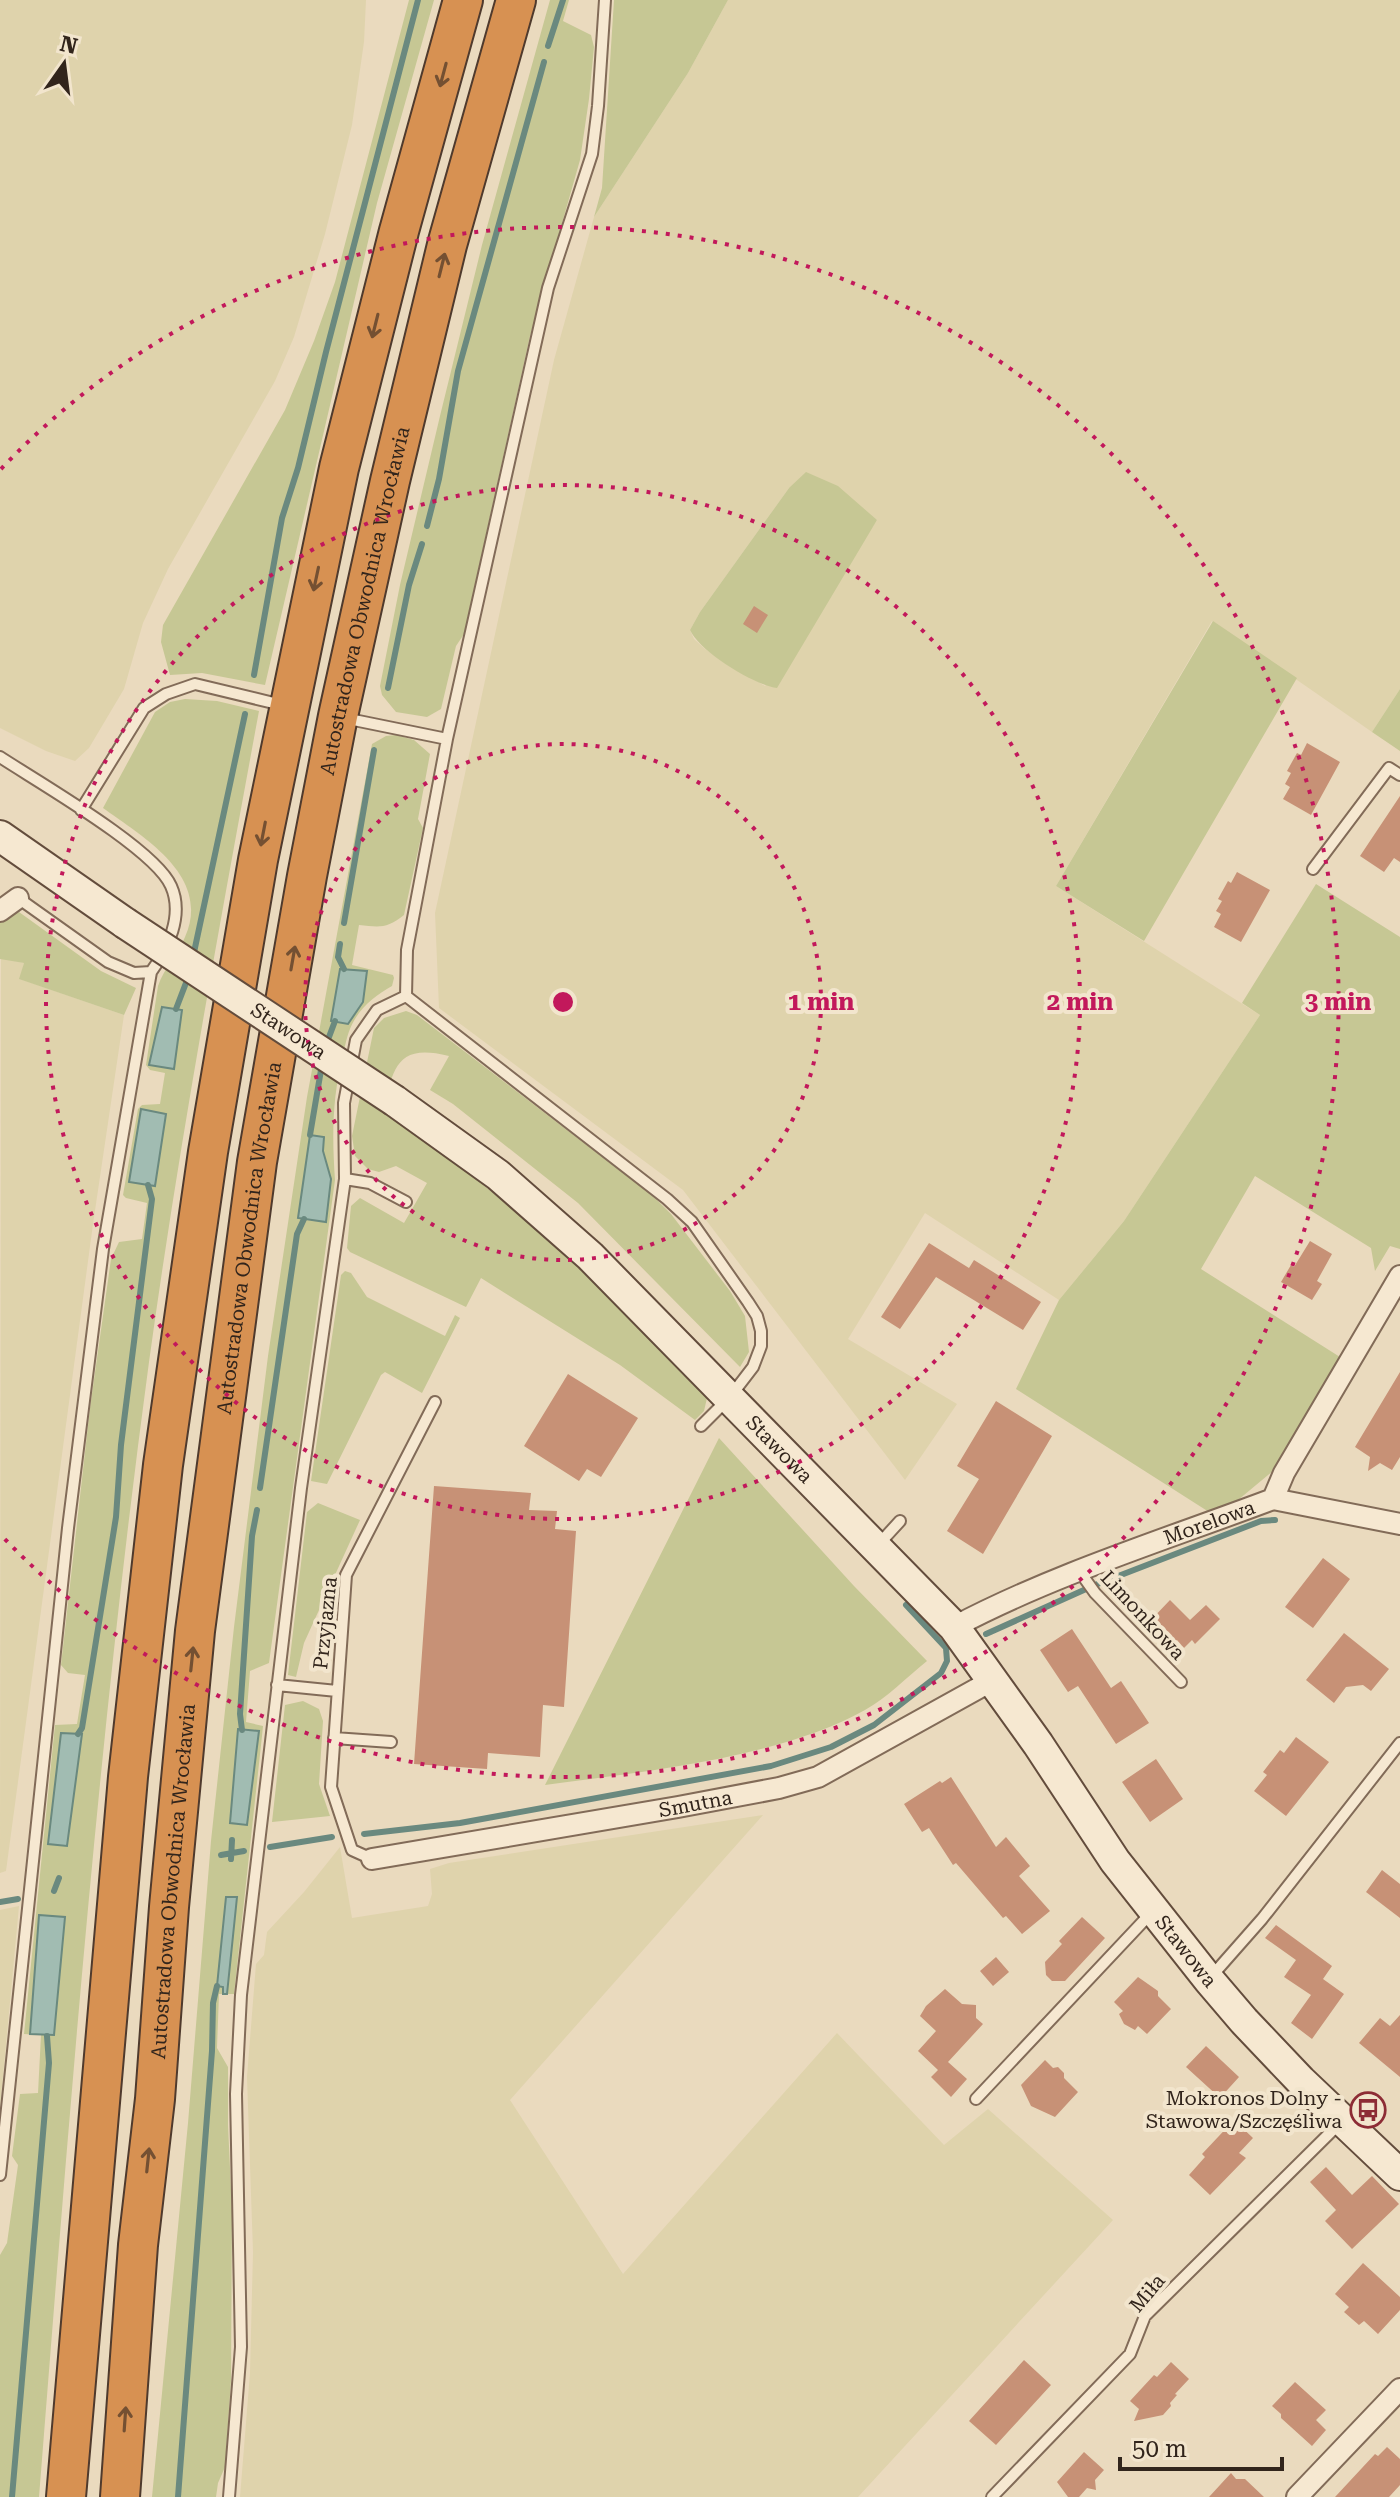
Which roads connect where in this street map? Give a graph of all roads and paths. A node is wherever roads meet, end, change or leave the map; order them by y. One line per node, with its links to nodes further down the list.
1 (463, 0): 4 (highway, one-way to 4)
2 (516, 0): 5 (highway, Autostradowa Obwodnica Wrocławia, one-way to 2)
3 (605, 0): 6 (lane)
4 (289, 706): 9 (lane); 43 (highway, one-way to 43)
5 (338, 716): 6 (lane); 44 (highway, Autostradowa Obwodnica Wrocławia, one-way to 5)
6 (447, 739): 15 (lane)
7 (0, 757): 9 (lane)
8 (1400, 775): 11 (lane)
9 (81, 810): 14 (lane)
10 (0, 836): 19 (street, Stawowa, bridge)
11 (1313, 869)
12 (18, 898): 13 (street); 14 (lane)
13 (0, 911)
14 (151, 972): 40 (lane)
15 (406, 996): 16 (lane); 19 (lane)
16 (345, 1179): 17 (lane); 30 (lane)
17 (406, 1202)
18 (1400, 1276): 22 (street, Morelowa)
19 (730, 1397): 21 (lane); 25 (street, Stawowa)
20 (435, 1402): 31 (lane, Przyjazna)
21 (701, 1426)
22 (1273, 1499): 24 (street); 26 (street, Morelowa)
23 (900, 1521): 25 (lane)
24 (1400, 1524)
25 (876, 1547): 27 (street, Stawowa)
26 (1082, 1576): 27 (street, Morelowa); 29 (lane, Limonkowa)
27 (954, 1627): 28 (street, Stawowa)
28 (993, 1680): 35 (street, Smutna); 36 (street, Stawowa)
29 (1181, 1682)
30 (277, 1685): 31 (lane); 45 (lane)
31 (337, 1691): 32 (lane, Przyjazna)
32 (334, 1738): 33 (lane); 35 (lane, Przyjazna)
33 (391, 1742)
34 (1400, 1743): 37 (lane)
35 (372, 1859)
36 (1153, 1911): 37 (street, Stawowa); 38 (lane)
37 (1209, 1980): 39 (street, Stawowa)
38 (976, 2099)
39 (1341, 2122): 41 (street, Stawowa); 46 (lane, Miła)
40 (0, 2175)
41 (1400, 2175)
42 (1400, 2389): 47 (street)
43 (66, 2497)
44 (120, 2497)
45 (229, 2497)
46 (992, 2497)
47 (1297, 2497)

